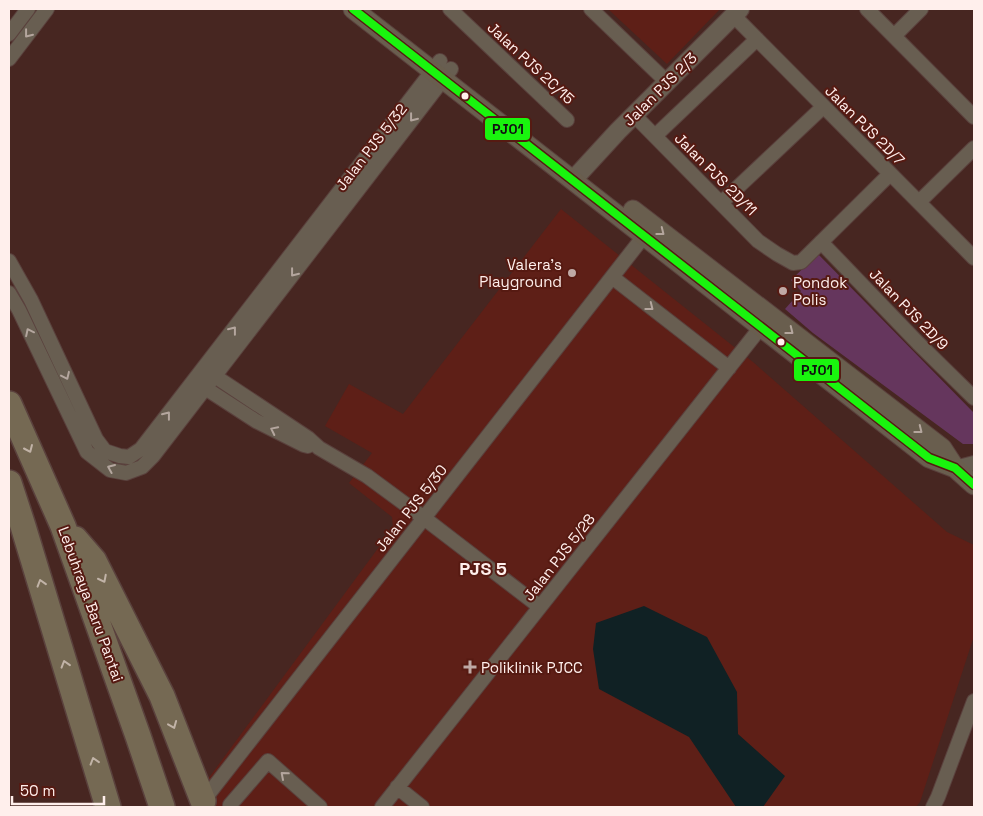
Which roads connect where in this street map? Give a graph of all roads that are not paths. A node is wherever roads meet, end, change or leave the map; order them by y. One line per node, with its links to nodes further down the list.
1 (28, 9): 10 (street)
2 (47, 9): 13 (street, one-way to 13)
3 (352, 9): 14 (main road)
4 (373, 9): 14 (main road)
5 (450, 9): 19 (street, Jalan PJS 2C/15)
6 (591, 9): 15 (street)
7 (868, 9): 11 (street)
8 (921, 9): 11 (street)
9 (736, 12): 12 (street, Jalan PJS 2D/7); 15 (street, Jalan PJS 2/3)
10 (9, 34)
11 (894, 36): 18 (street)
12 (757, 40): 16 (street, Jalan PJS 2D/7); 20 (street)
13 (9, 58)
14 (442, 70): 23 (main road); 34 (street, Jalan PJS 5/32)
15 (667, 82): 17 (street, Jalan PJS 2/3)
16 (823, 107): 22 (street, Jalan PJS 2D/7); 25 (street)
17 (634, 114): 20 (street, Jalan PJS 2D/11); 23 (street, Jalan PJS 2/3)
18 (974, 116)
19 (568, 120)
20 (655, 136): 25 (street, Jalan PJS 2D/11)
21 (974, 148): 24 (street)
22 (890, 174): 24 (street, Jalan PJS 2D/7); 27 (street)
23 (577, 175): 26 (main road); 40 (main road, one-way to 40)
24 (919, 202): 28 (street, Jalan PJS 2D/7)
25 (721, 203): 27 (street, Jalan PJS 2D/11)
26 (644, 236): 30 (street, Jalan PJS 5/30); 32 (main road)
27 (821, 242): 36 (street, Jalan PJS 2D/9)
28 (974, 258)
29 (9, 261): 35 (street, one-way to 35)
30 (612, 277): 33 (street, one-way to 33); 43 (street, Jalan PJS 5/30)
31 (9, 293): 35 (street, one-way to 31)
32 (761, 327): 33 (street, Jalan PJS 5/28); 40 (main road)
33 (729, 368): 45 (street, Jalan PJS 5/28)
34 (209, 372): 35 (street, Jalan PJS 5/32); 38 (street)
35 (199, 385): 38 (street, one-way to 35)
36 (974, 398)
37 (9, 404): 44 (highway, Lebuhraya Baru Pantai, one-way to 44)
38 (319, 448): 43 (street)
39 (974, 463): 40 (street)
40 (954, 468): 42 (main road)
41 (9, 483): 49 (highway, one-way to 41)
42 (974, 485)
43 (424, 518): 45 (street); 48 (street, Jalan PJS 5/30)
44 (63, 526): 48 (highway, one-way to 48); 50 (highway, Lebuhraya Baru Pantai)
45 (540, 607): 47 (street, Jalan PJS 5/28)
46 (974, 701): 55 (street)
47 (397, 788): 53 (street, Jalan PJS 5/28); 54 (street)
48 (204, 804)
49 (108, 807)
50 (162, 807)
51 (230, 807): 52 (street, one-way to 51)
52 (320, 807)
53 (382, 807)
54 (422, 807)
55 (933, 807)

